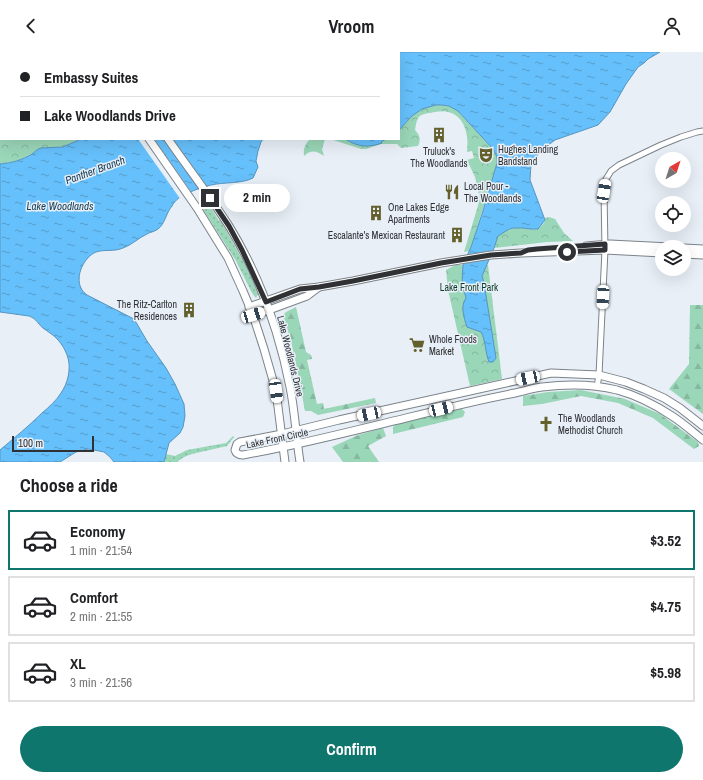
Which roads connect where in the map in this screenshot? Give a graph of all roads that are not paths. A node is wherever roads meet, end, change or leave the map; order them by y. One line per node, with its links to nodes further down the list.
1 (703, 132): 4 (street)
2 (150, 140): 13 (street)
3 (169, 140): 12 (street, Lake Woodlands Drive)
4 (605, 247): 5 (street); 8 (street); 11 (street); 16 (street)
5 (655, 247)
6 (691, 248): 7 (street)
7 (703, 249)
8 (655, 252)
9 (691, 254): 10 (street)
10 (703, 255)
11 (319, 287): 12 (street); 14 (street)
12 (266, 302): 13 (street); 14 (street, Lake Woodlands Drive)
13 (250, 308): 15 (street)
14 (268, 310): 15 (street); 19 (street, Lake Woodlands Drive)
15 (253, 315): 20 (street)
16 (599, 375): 17 (street); 18 (street, Lake Front Circle); 19 (street, Lake Front Circle)
17 (597, 387): 22 (street, Lake Front Circle); 23 (street, Lake Front Circle)
18 (703, 426)
19 (296, 431): 20 (street, Lake Front Circle); 23 (street, Lake Woodlands Drive)
20 (282, 434): 21 (street, Lake Front Circle); 24 (street)
21 (255, 439): 25 (street); 25 (street, Lake Front Circle)
22 (703, 440)
23 (298, 444): 24 (street, Lake Front Circle); 27 (street, Lake Woodlands Drive)
24 (283, 448): 25 (street, Lake Front Circle); 26 (street)
25 (257, 453)
26 (285, 462)
27 (300, 462)

